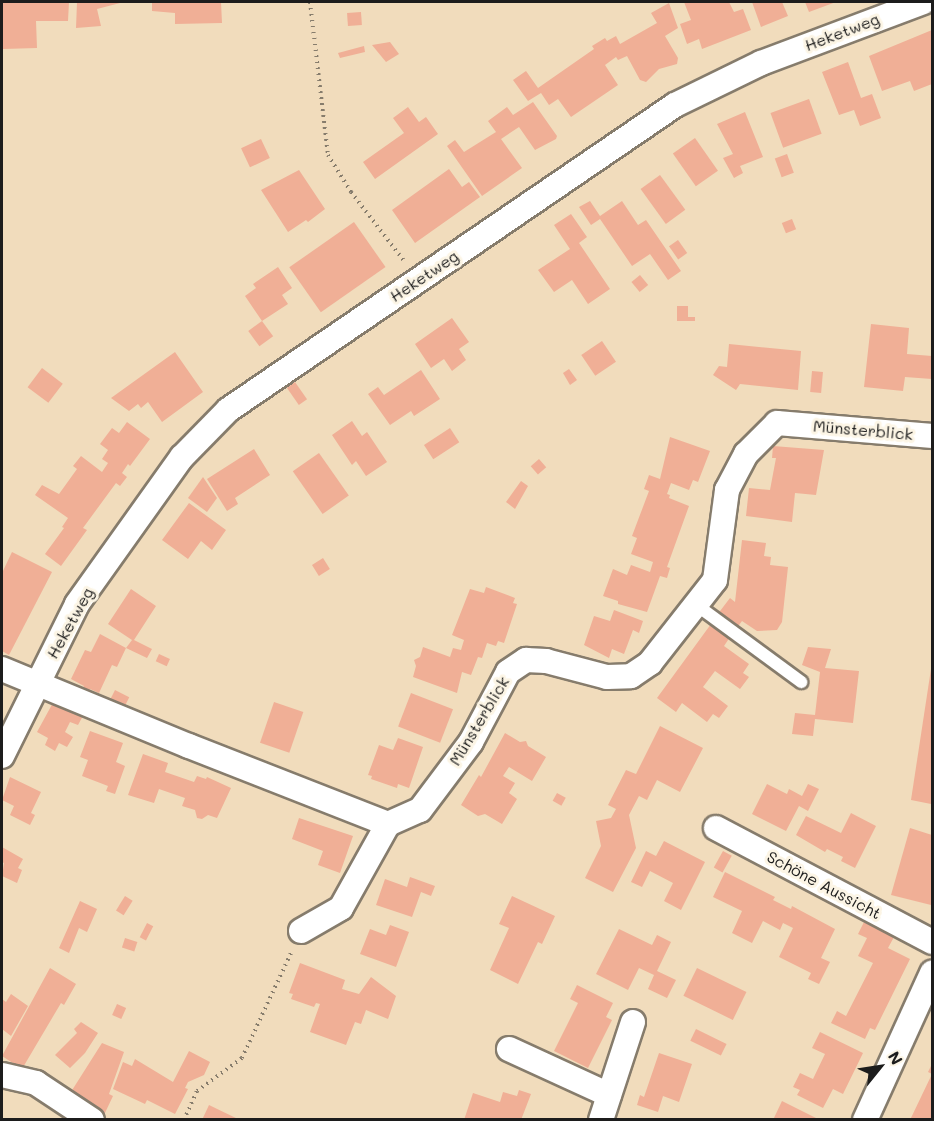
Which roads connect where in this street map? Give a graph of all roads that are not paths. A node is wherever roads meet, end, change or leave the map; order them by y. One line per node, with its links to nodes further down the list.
1 (923, 2): 6 (street, Heketweg)
2 (933, 436): 3 (street, Münsterblick)
3 (696, 604): 5 (lane); 8 (street, Münsterblick)
4 (2, 669): 6 (street)
5 (801, 682)
6 (37, 684): 7 (street, Heketweg); 8 (street)
7 (2, 756)
8 (388, 824): 10 (street)
9 (716, 828): 11 (street, Schöne Aussicht)
10 (301, 932)
11 (933, 942)
12 (933, 973): 19 (street)
13 (633, 1022): 16 (street)
14 (509, 1049): 16 (street)
15 (2, 1075): 17 (street)
16 (609, 1095): 18 (street)
17 (92, 1119)
18 (601, 1119)
19 (865, 1119)

